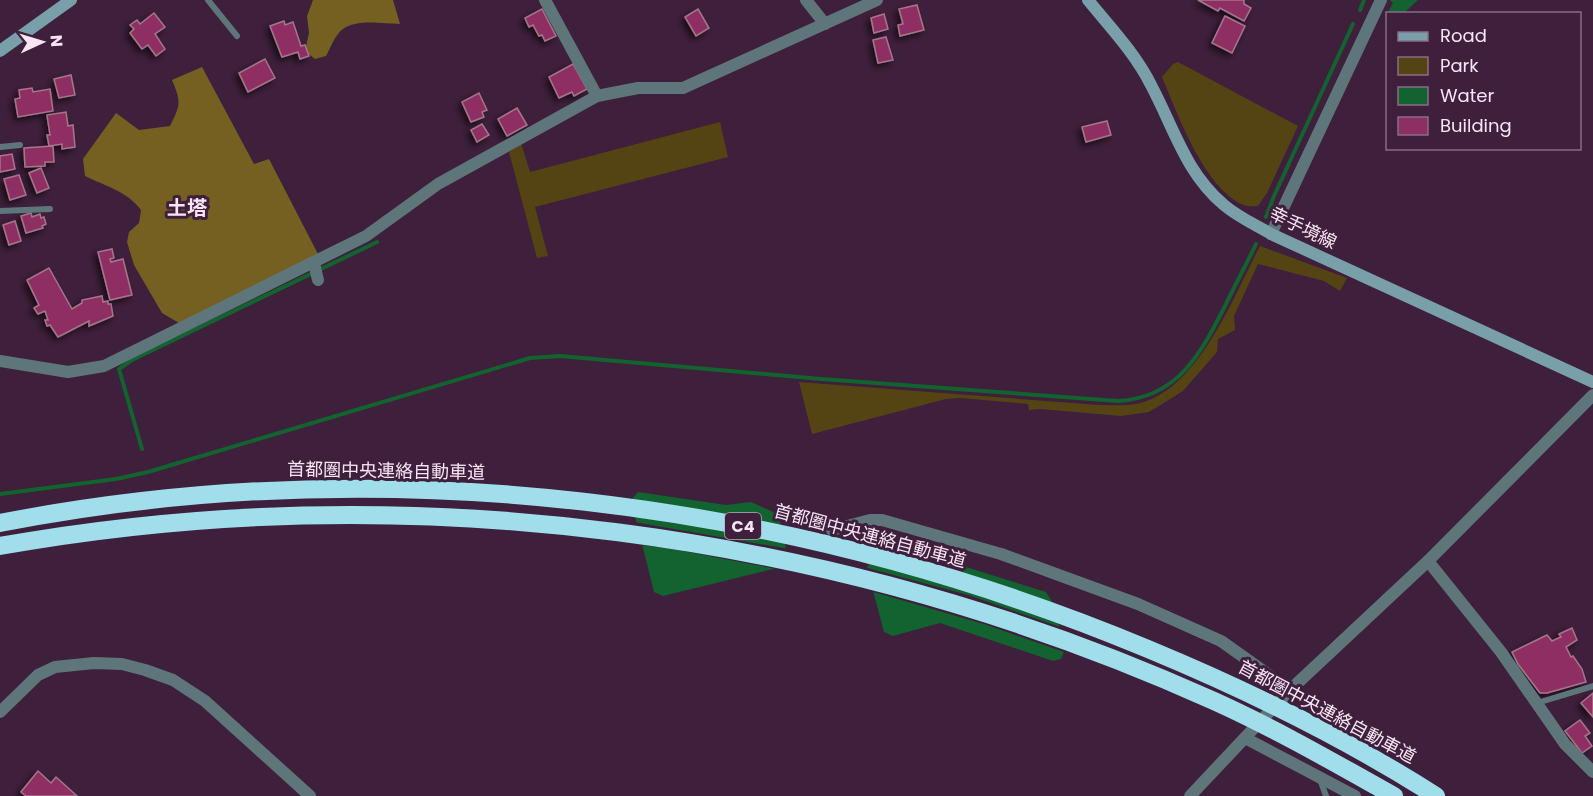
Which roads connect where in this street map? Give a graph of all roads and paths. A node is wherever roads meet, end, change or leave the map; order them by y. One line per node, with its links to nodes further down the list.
1 (71, 0): 10 (main road)
2 (208, 0): 9 (lane)
3 (545, 0): 11 (street)
4 (806, 0): 8 (street)
5 (877, 0): 8 (street)
6 (1088, 0): 16 (main road, 幸手境線)
7 (1381, 0): 16 (street)
8 (825, 24): 11 (street)
9 (237, 36)
10 (0, 51)
11 (597, 96): 17 (street)
12 (20, 145): 13 (lane)
13 (0, 147)
14 (50, 209): 15 (lane)
15 (0, 211)
16 (1271, 234): 20 (main road, 幸手境線)
17 (314, 263): 18 (street); 19 (street)
18 (318, 280)
19 (0, 361)
20 (1593, 382)
21 (1593, 395): 25 (street)
22 (0, 523): 38 (highway, 首都圏中央連絡自動車道 / C4, bridge)
23 (832, 530): 27 (street)
24 (0, 546): 37 (highway, C4, bridge)
25 (1428, 561): 27 (street); 28 (street)
26 (1593, 686): 28 (lane)
27 (1290, 690): 30 (street)
28 (1536, 703): 31 (street)
29 (0, 712): 33 (street)
30 (1245, 738): 32 (street); 34 (street)
31 (1593, 772)
32 (1319, 776): 35 (lane); 36 (street)
33 (310, 796)
34 (1190, 796)
35 (1326, 796)
36 (1355, 796)
37 (1394, 796)
38 (1436, 796)

